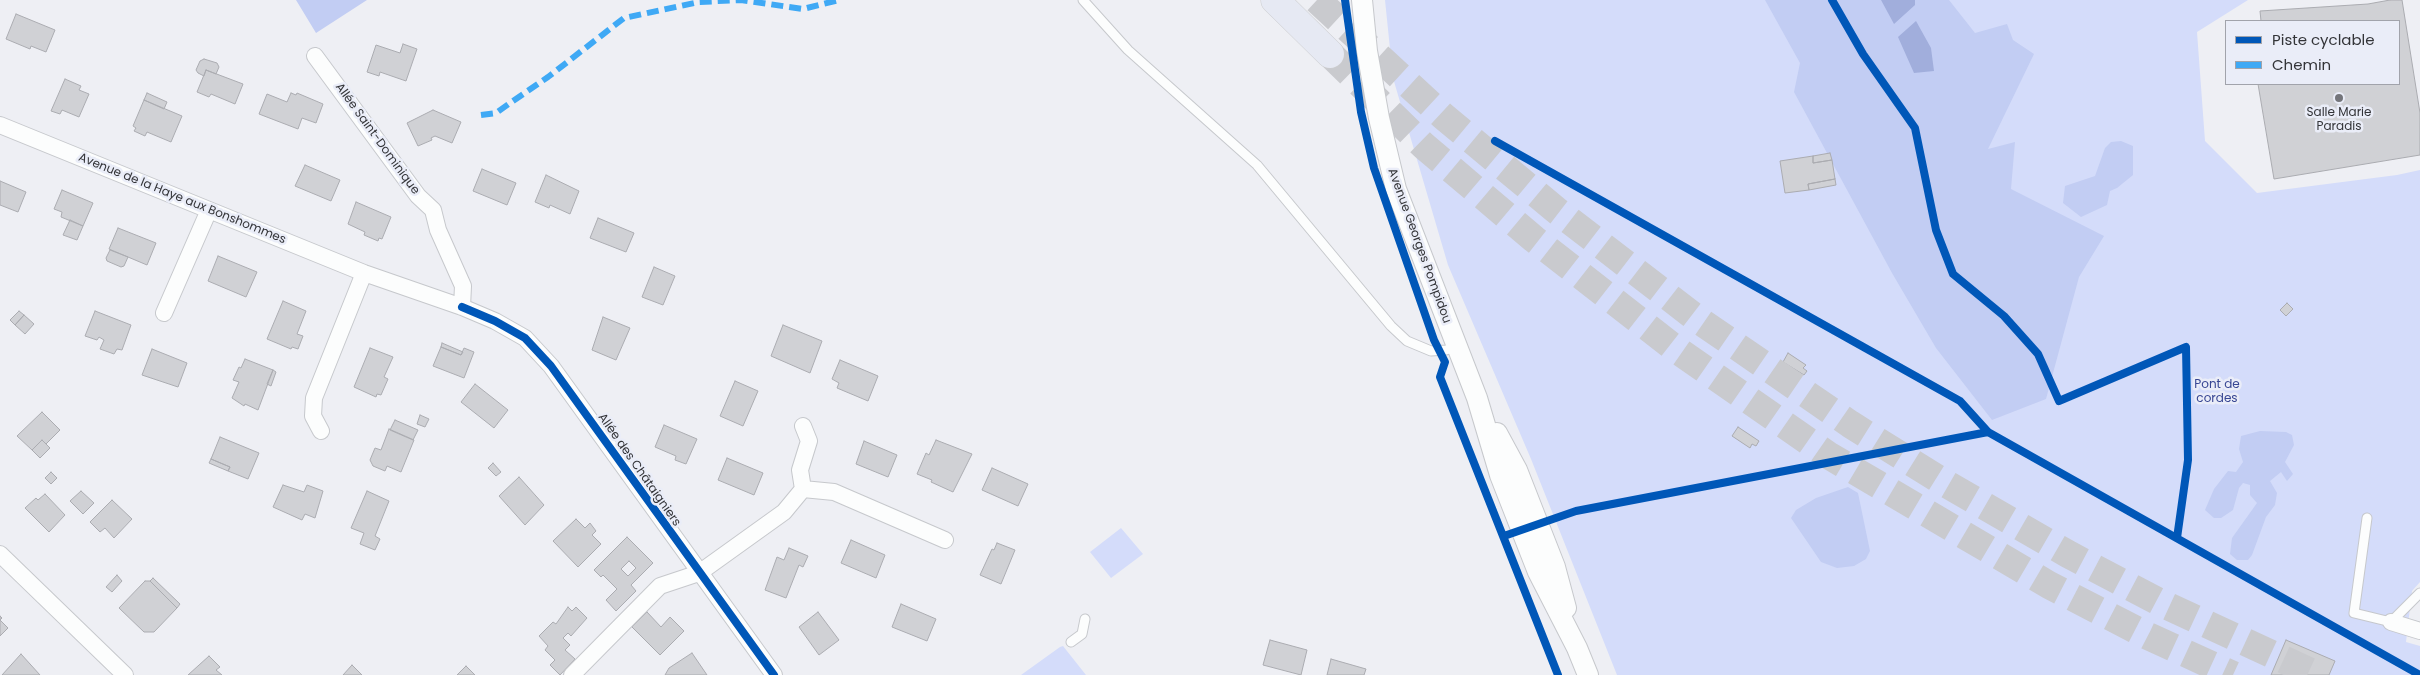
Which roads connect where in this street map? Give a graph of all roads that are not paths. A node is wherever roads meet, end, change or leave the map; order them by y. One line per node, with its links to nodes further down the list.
1 (1082, 0): 11 (lane)
2 (1275, 0): 4 (highway)
3 (1362, 0): 11 (street, Avenue Georges Pompidou)
4 (1330, 54)
5 (315, 56): 9 (street, Allée Saint-Dominique)
6 (0, 125): 7 (street, Avenue de la Haye aux Bonshommes)
7 (209, 210): 8 (street, Avenue de la Haye aux Bonshommes); 10 (street)
8 (364, 273): 9 (street, Avenue de la Haye aux Bonshommes); 13 (street)
9 (462, 306): 18 (street, Allée des Châtaigniers)
10 (164, 313)
11 (1456, 347): 27 (street, Avenue Georges Pompidou)
12 (803, 426): 14 (street)
13 (321, 431)
14 (803, 489): 16 (street); 18 (street)
15 (2367, 518): 21 (lane)
16 (945, 540)
17 (0, 554): 24 (street)
18 (698, 573): 25 (street); 26 (street, Allée des Châtaigniers)
19 (2420, 593): 21 (lane)
20 (1085, 619): 23 (lane)
21 (2391, 622): 22 (street)
22 (2420, 632)
23 (1071, 642)
24 (125, 675)
25 (572, 675)
26 (774, 675)
27 (1588, 675)

